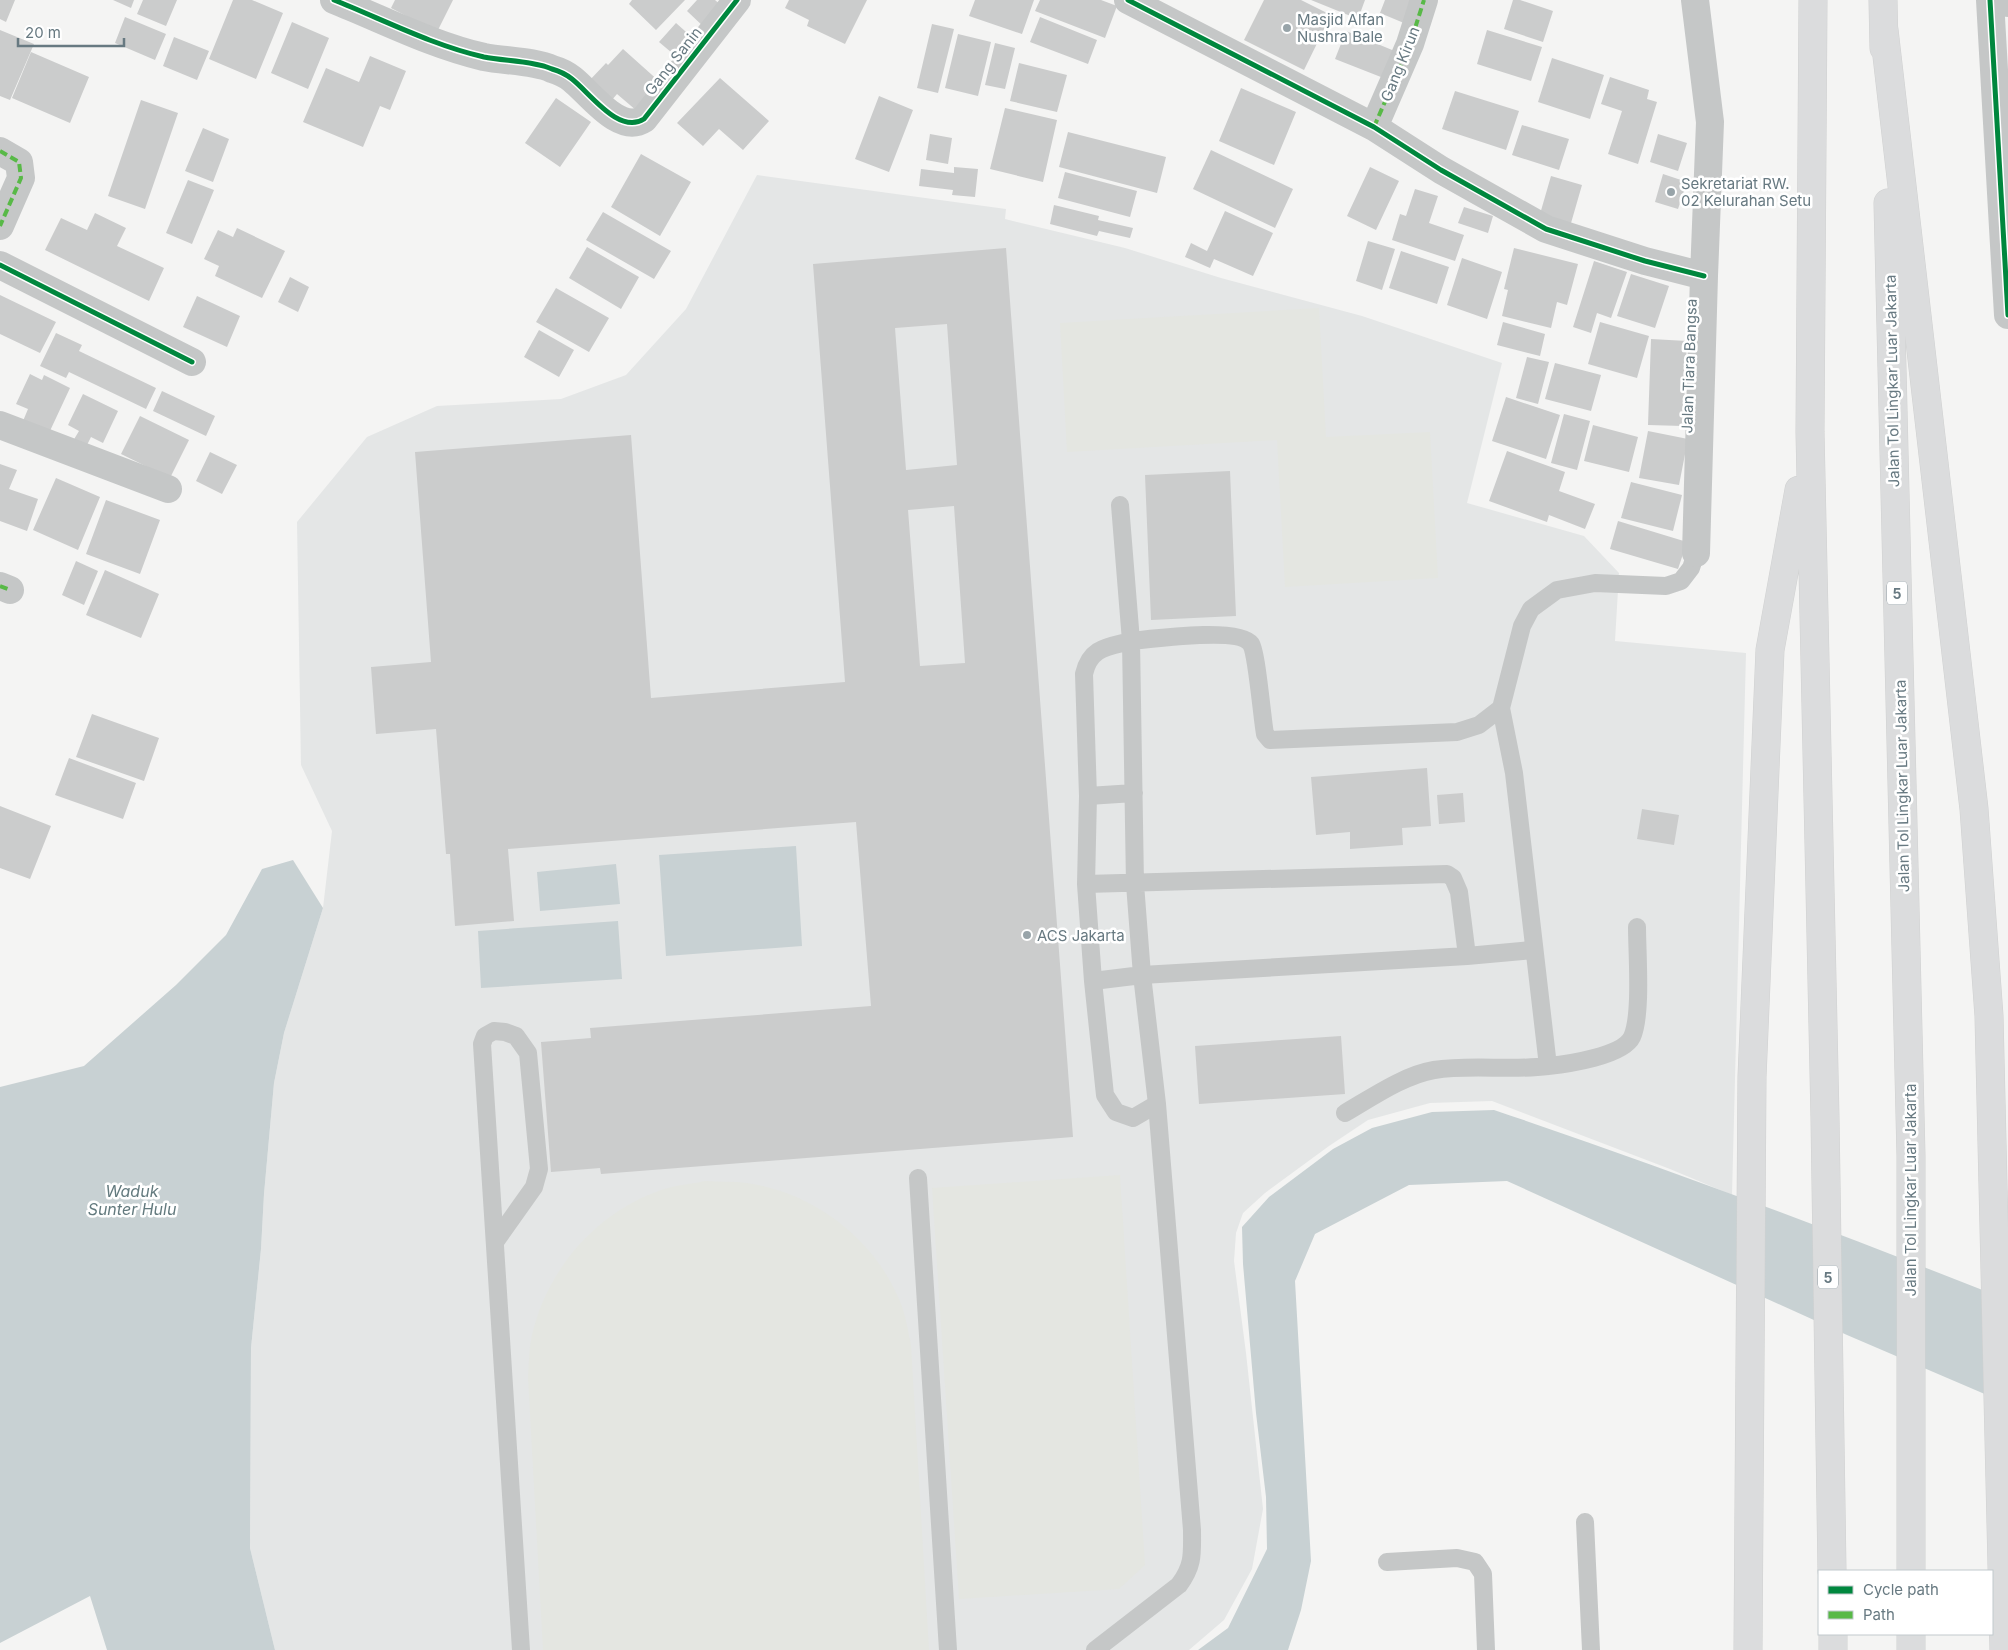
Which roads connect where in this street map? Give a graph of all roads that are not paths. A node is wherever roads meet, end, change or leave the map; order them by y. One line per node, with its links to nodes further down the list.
1 (334, 0): 2 (street, Gang Sanin)
2 (737, 0)
3 (1128, 0): 12 (street)
4 (1424, 0): 12 (street, Gang Kirun)
5 (1695, 0): 16 (street, Jalan Tiara Bangsa)
6 (1813, 0): 20 (highway, 5)
7 (1883, 0): 11 (highway, Jalan Tol Lingkar Luar Jakarta / 5)
8 (1990, 0): 17 (street)
9 (2001, 0): 10 (street)
10 (2008, 2)
11 (1884, 30): 43 (highway, Jalan Tol Lingkar Luar Jakarta / 5); 54 (highway)
12 (1374, 127): 16 (street)
13 (0, 151): 14 (street)
14 (0, 226)
15 (0, 264): 18 (street)
16 (1704, 276): 23 (street, Jalan Tiara Bangsa)
17 (2008, 315)
18 (192, 362)
19 (0, 424): 21 (street)
20 (1810, 432): 42 (highway, 5); 51 (highway)
21 (168, 489)
22 (1120, 505): 24 (lane)
23 (1696, 553): 25 (lane)
24 (1131, 641): 25 (lane); 26 (lane); 27 (lane)
25 (1501, 708): 31 (lane)
26 (1134, 794): 27 (lane); 29 (lane)
27 (1088, 796): 28 (lane)
28 (1086, 884): 29 (lane); 34 (lane)
29 (1135, 884): 32 (lane); 33 (lane)
30 (1638, 927): 35 (lane)
31 (1533, 950): 32 (lane); 35 (lane)
32 (1467, 956): 33 (lane)
33 (1142, 975): 34 (lane); 36 (lane)
34 (1093, 981): 36 (lane)
35 (1548, 1066): 37 (lane)
36 (1158, 1104): 48 (lane)
37 (1345, 1113)
38 (918, 1178): 47 (lane)
39 (495, 1242): 39 (lane); 46 (lane)
40 (1585, 1522): 50 (lane)
41 (1387, 1562): 49 (lane)
42 (1832, 1570)
43 (1911, 1570)
44 (1833, 1635): 52 (highway)
45 (1911, 1635): 53 (highway)
46 (521, 1650)
47 (948, 1650)
48 (1096, 1650)
49 (1486, 1650)
50 (1591, 1650)
51 (1748, 1650)
52 (1833, 1650)
53 (1912, 1650)
54 (2004, 1650)

